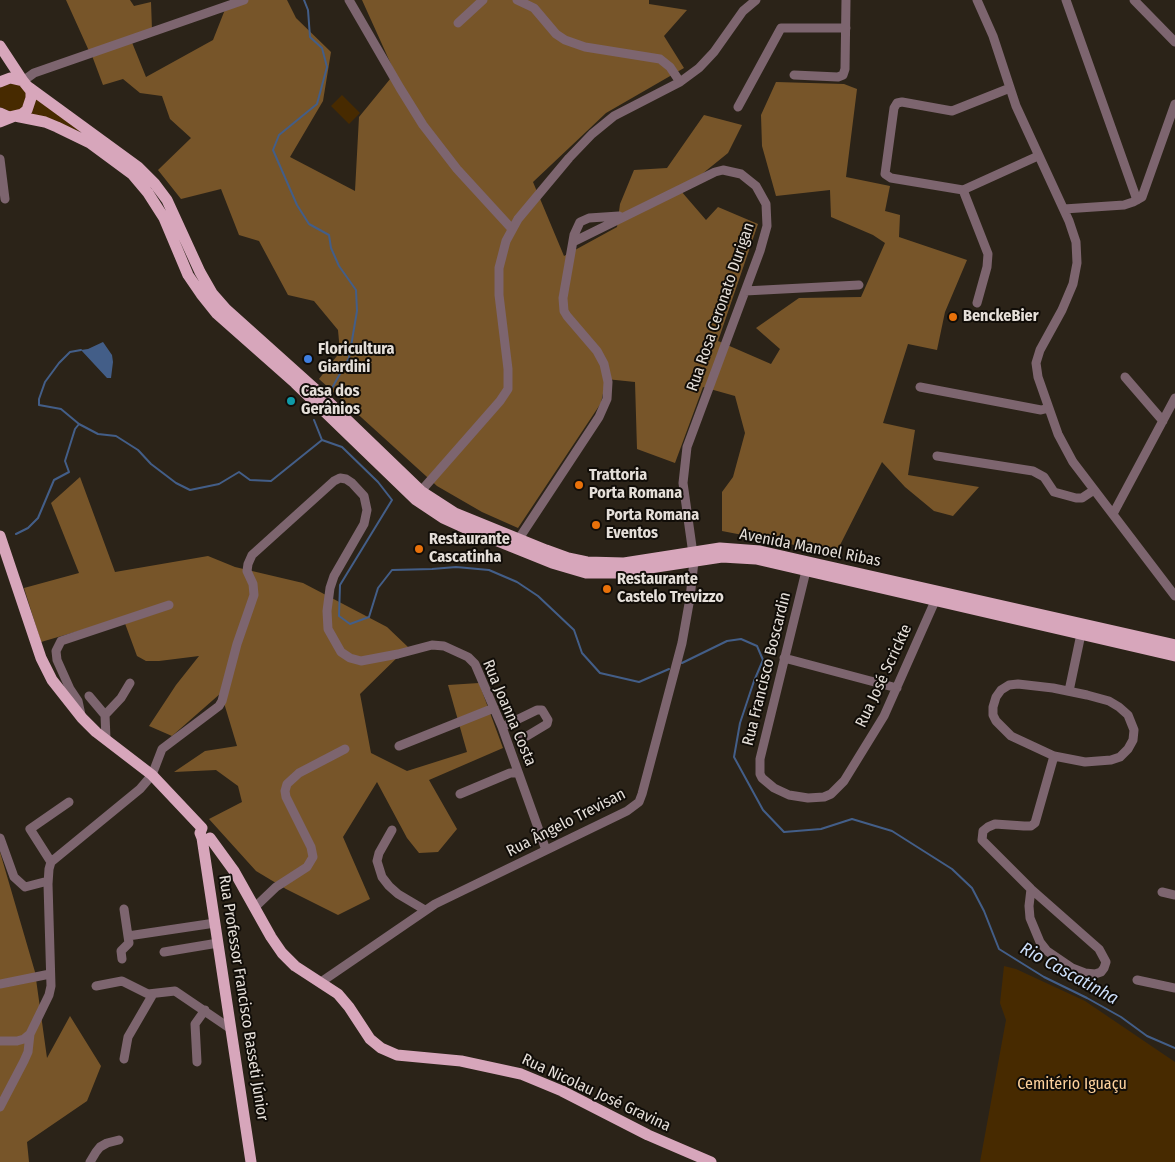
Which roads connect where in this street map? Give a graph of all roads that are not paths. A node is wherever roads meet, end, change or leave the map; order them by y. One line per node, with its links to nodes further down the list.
1 (244, 0): 20 (street)
2 (349, 0): 35 (street)
3 (483, 0): 13 (street)
4 (517, 0): 19 (street)
5 (756, 0): 19 (street)
6 (842, 0): 14 (street)
7 (846, 0): 14 (street)
8 (977, 0): 21 (street)
9 (1066, 0): 32 (street)
10 (1134, 0): 12 (street)
11 (1144, 0): 12 (street)
12 (1146, 12): 15 (street)
13 (458, 23)
14 (844, 28): 17 (street); 23 (street)
15 (1175, 42)
16 (0, 46): 20 (main road)
17 (794, 75)
18 (0, 82): 20 (main road)
19 (680, 82): 35 (street)
20 (25, 83): 25 (main road); 41 (main road, Avenida Manoel Ribas)
21 (1010, 88): 28 (street); 30 (street)
22 (1175, 104): 32 (street)
23 (738, 107)
24 (0, 112): 25 (main road)
25 (16, 116): 26 (main road, Avenida Manoel Ribas); 27 (main road, Avenida Manoel Ribas)
26 (34, 120): 27 (main road, Avenida Manoel Ribas); 41 (main road, Avenida Manoel Ribas)
27 (0, 122)
28 (1038, 156): 30 (street); 33 (street)
29 (0, 159): 31 (street)
30 (962, 190): 39 (street)
31 (5, 199)
32 (1137, 200): 33 (street)
33 (1064, 209): 44 (street)
34 (625, 215): 36 (street, Rua Rosa Ceronato Durigan); 36 (street); 38 (street, Rua Rosa Ceronato Durigan)
35 (512, 229): 48 (street)
36 (573, 242): 51 (street)
37 (859, 286): 38 (street)
38 (745, 290): 53 (street, Rua Rosa Ceronato Durigan)
39 (977, 303)
40 (1125, 377): 45 (street)
41 (299, 380): 48 (main road, Avenida Manoel Ribas)
42 (920, 387): 44 (street)
43 (1175, 398): 45 (street)
44 (1049, 408): 47 (street)
45 (1163, 421): 49 (street)
46 (937, 456): 47 (street)
47 (1094, 490): 49 (street)
48 (418, 496): 51 (main road, Avenida Manoel Ribas); 52 (main road, Avenida Manoel Ribas)
49 (1112, 514): 60 (street)
50 (0, 536): 77 (main road, Rua Nicolau José Gravina)
51 (518, 540): 52 (main road); 53 (main road, Avenida Manoel Ribas)
52 (495, 541): 53 (main road, Avenida Manoel Ribas)
53 (694, 556): 54 (main road, Avenida Manoel Ribas); 55 (main road, Avenida Manoel Ribas); 92 (street, Rua Ângelo Trevisan)
54 (795, 558): 55 (main road); 56 (main road, Avenida Manoel Ribas)
55 (768, 562): 57 (main road, Avenida Manoel Ribas)
56 (833, 567): 57 (main road); 58 (main road, Avenida Manoel Ribas)
57 (806, 571): 61 (main road, Avenida Manoel Ribas); 70 (street, Rua Francisco Boscardin)
58 (930, 590): 59 (main road, Avenida Manoel Ribas); 61 (main road)
59 (954, 595): 62 (main road); 64 (main road, Avenida Manoel Ribas)
60 (1175, 596)
61 (917, 597): 62 (main road, Avenida Manoel Ribas)
62 (935, 601): 65 (main road, Avenida Manoel Ribas); 72 (street, Rua José Scrickte)
63 (170, 605): 77 (street)
64 (1071, 622): 65 (main road); 66 (main road, Avenida Manoel Ribas)
65 (1041, 625): 67 (main road, Avenida Manoel Ribas)
66 (1111, 631): 67 (main road); 68 (main road, Avenida Manoel Ribas)
67 (1081, 634): 69 (main road, Avenida Manoel Ribas); 73 (street)
68 (1175, 646)
69 (1175, 656)
70 (784, 658): 72 (street); 85 (street, Rua Francisco Boscardin)
71 (130, 683): 76 (street)
72 (897, 688): 85 (street, Rua José Scrickte)
73 (1069, 691): 83 (street); 83 (street)
74 (89, 696): 76 (street)
75 (494, 708): 78 (street, Rua Joanna Costa); 81 (street); 86 (street, Rua Joanna Costa)
76 (105, 715): 79 (street)
77 (82, 718): 79 (main road, Rua Nicolau José Gravina)
78 (502, 727): 80 (street); 84 (street, Rua Joanna Costa)
79 (106, 739): 86 (main road, Rua Nicolau José Gravina)
80 (522, 739)
81 (399, 746)
82 (345, 749): 98 (street)
83 (1054, 756): 95 (street)
84 (518, 773): 87 (street); 92 (street, Rua Joanna Costa)
85 (760, 774)
86 (152, 775): 90 (main road, Rua Nicolau José Gravina); 93 (street)
87 (460, 794)
88 (69, 802): 93 (street)
89 (392, 830): 100 (street)
90 (205, 835): 98 (main road, Rua Nicolau José Gravina); 101 (main road, Rua Professor Francisco Basseti Júnior)
91 (0, 838): 94 (street)
92 (546, 850): 100 (street, Rua Ângelo Trevisan)
93 (51, 862): 94 (street)
94 (48, 881): 106 (street)
95 (1031, 889): 95 (street)
96 (1162, 892): 97 (street)
97 (1175, 895)
98 (254, 908): 108 (main road, Rua Nicolau José Gravina)
99 (124, 909): 102 (street)
100 (425, 910): 108 (street, Rua Ângelo Trevisan)
101 (215, 922): 102 (street); 103 (main road, Rua Professor Francisco Basseti Júnior)
102 (128, 936): 105 (street)
103 (218, 943): 104 (street); 114 (main road, Rua Professor Francisco Basseti Júnior)
104 (164, 952)
105 (122, 959)
106 (50, 974): 109 (street); 115 (street)
107 (1137, 980): 111 (street)
108 (321, 982): 123 (main road, Rua Nicolau José Gravina)
109 (0, 984)
110 (96, 986): 112 (street)
111 (1175, 988)
112 (153, 994): 113 (street); 117 (street)
113 (206, 1010): 114 (street); 118 (street)
114 (231, 1028): 122 (main road, Rua Professor Francisco Basseti Júnior)
115 (30, 1034): 116 (street); 119 (street)
116 (0, 1041)
117 (124, 1059)
118 (197, 1062)
119 (0, 1107)
120 (119, 1140): 121 (street)
121 (90, 1162)
122 (251, 1162)
123 (712, 1162)

